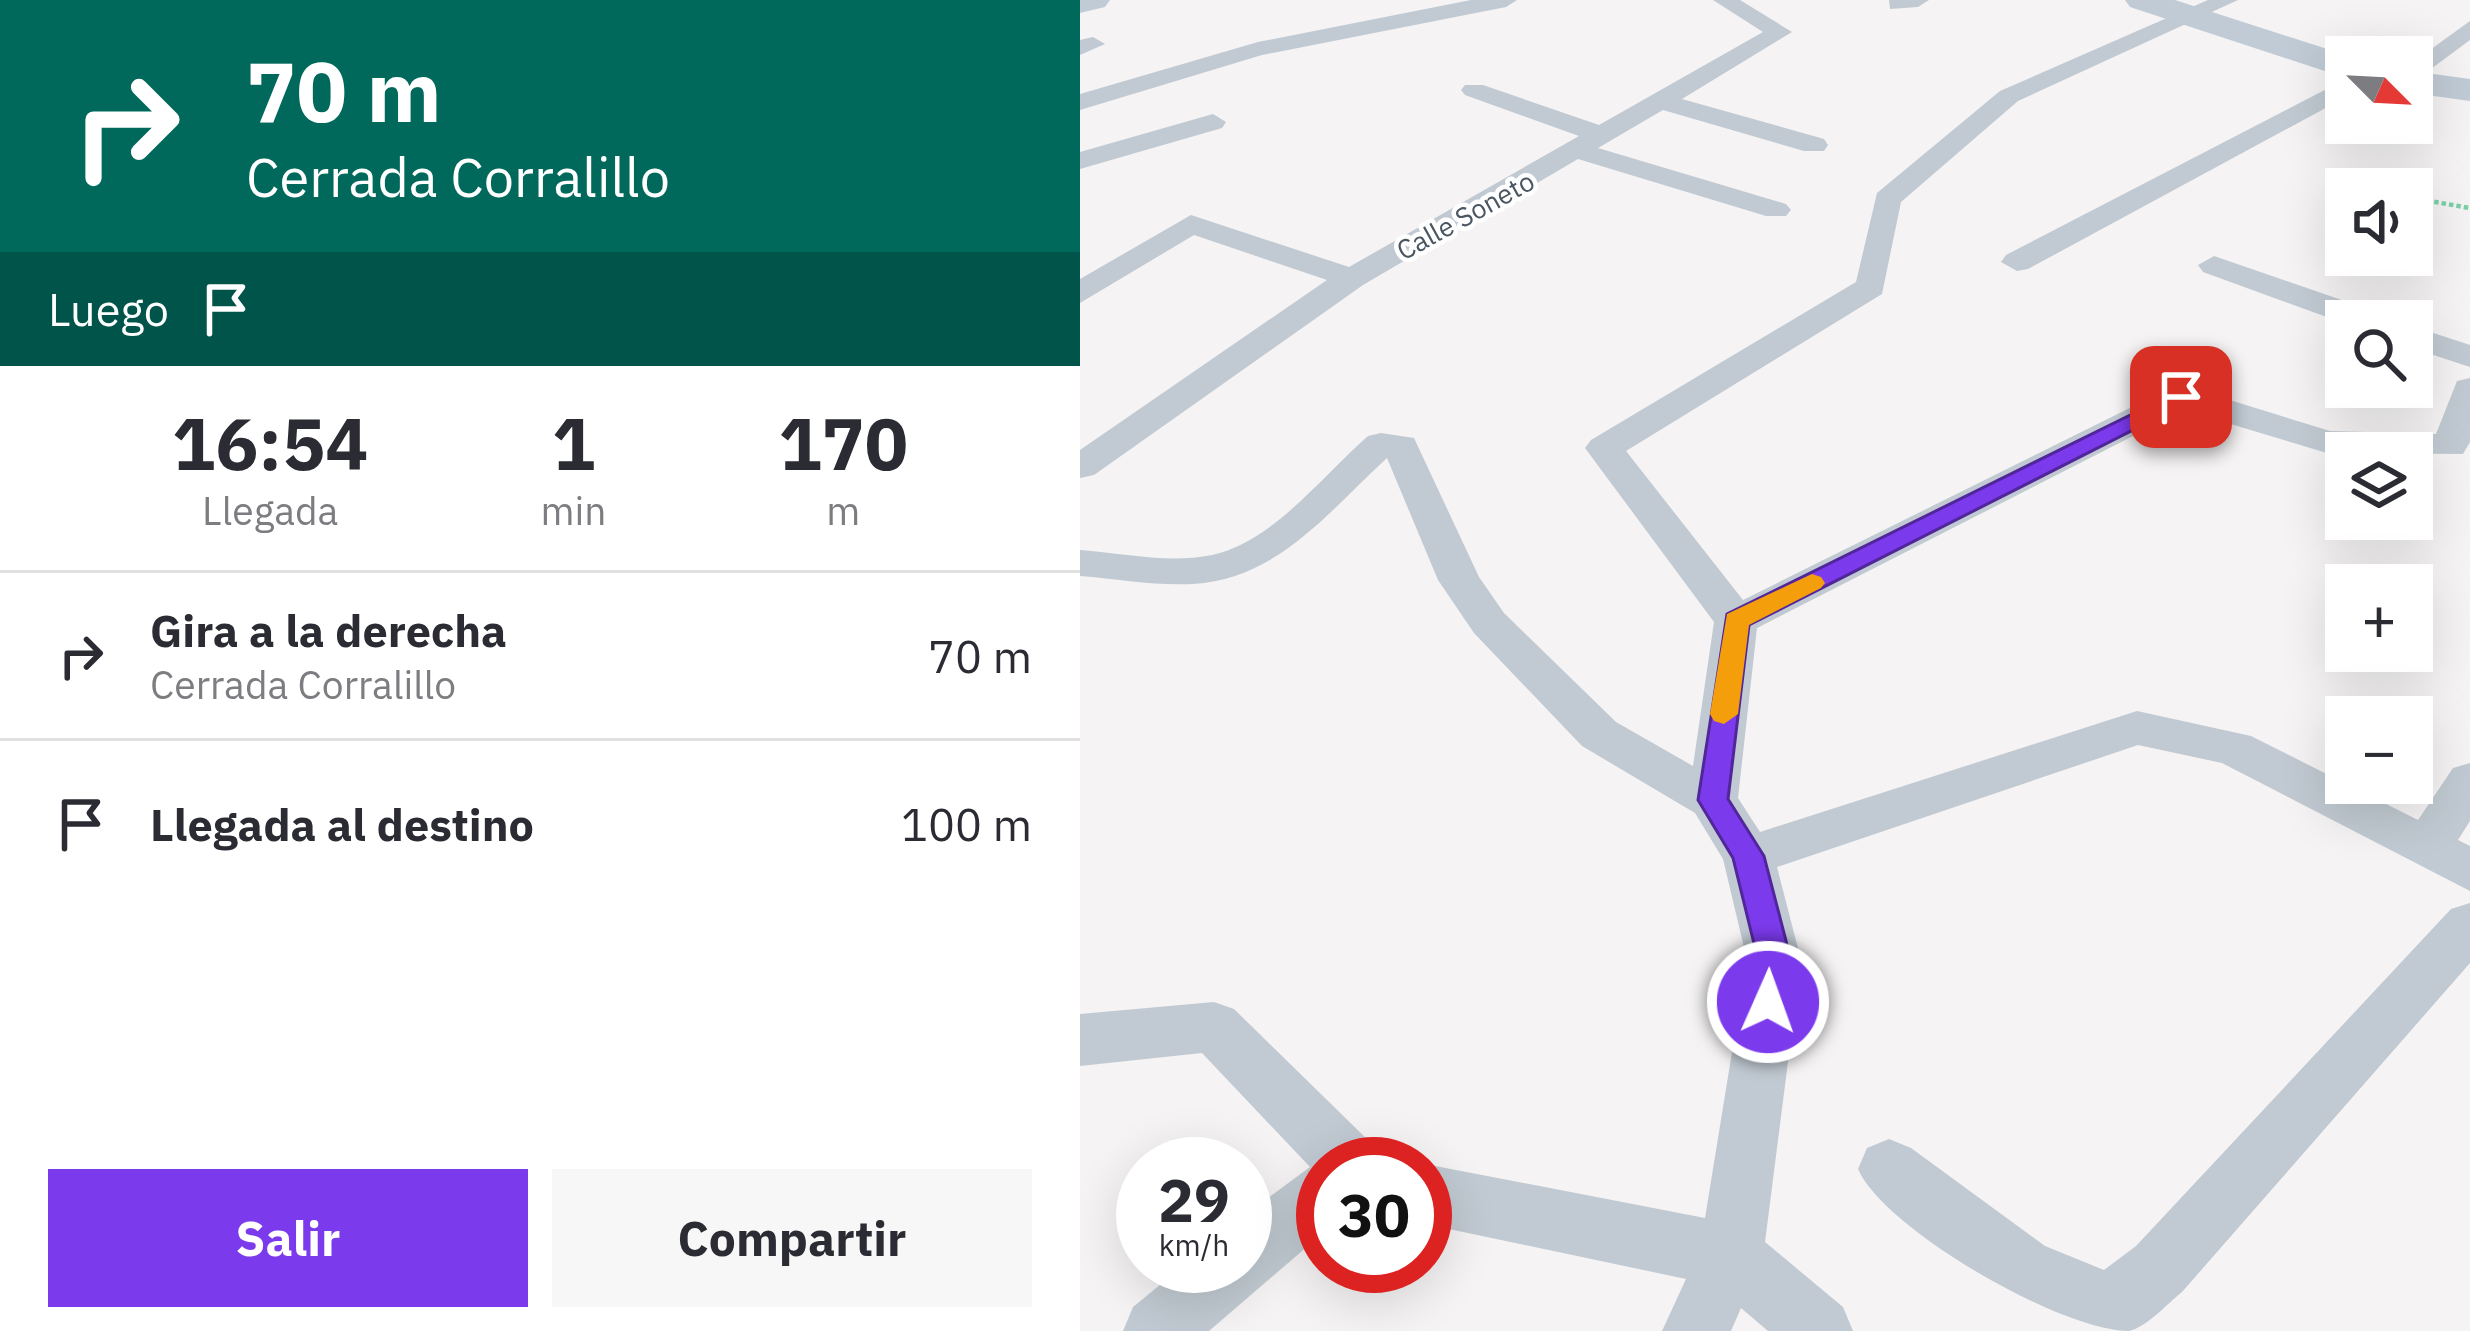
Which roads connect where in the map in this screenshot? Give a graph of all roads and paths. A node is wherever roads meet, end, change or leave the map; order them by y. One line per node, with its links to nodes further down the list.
1 (1093, 0): 6 (street)
2 (1506, 0): 15 (street)
3 (1724, 0): 16 (street, Calle Soneto)
4 (2142, 0): 7 (street)
5 (2227, 0): 7 (street)
6 (1080, 3)
7 (2188, 17): 9 (street); 34 (street)
8 (2470, 28): 10 (street)
9 (2325, 60)
10 (2433, 60)
11 (2433, 82): 13 (street)
12 (1474, 90): 18 (street)
13 (2470, 90)
14 (2325, 98): 24 (street)
15 (1080, 102)
16 (1663, 102): 18 (street, Calle Soneto); 19 (street)
17 (1213, 122): 20 (street)
18 (1592, 143): 23 (street); 26 (street, Calle Soneto)
19 (1814, 145)
20 (1080, 161)
21 (2433, 202): 22 (path)
22 (2470, 208)
23 (1776, 210)
24 (2017, 262)
25 (2214, 265): 28 (street)
26 (1352, 278): 27 (street); 32 (street, Calle Soneto)
27 (1080, 292)
28 (2325, 305)
29 (2433, 344): 30 (street)
30 (2470, 357)
31 (2470, 389): 34 (street)
32 (1080, 466)
33 (1080, 562): 36 (street)
34 (1736, 621): 36 (street)
35 (2470, 782): 38 (street)
36 (1713, 800): 37 (street)
37 (1748, 856): 38 (street); 46 (street)
38 (2448, 859)
39 (2470, 925): 42 (street)
40 (1080, 1040): 41 (street)
41 (1322, 1137)
42 (1889, 1169)
43 (1452, 1199): 46 (street)
44 (1296, 1214): 45 (street)
45 (1272, 1234)
46 (1731, 1256): 49 (street); 50 (street)
47 (1202, 1293): 48 (street)
48 (1156, 1331)
49 (1696, 1331)
50 (1819, 1331)

